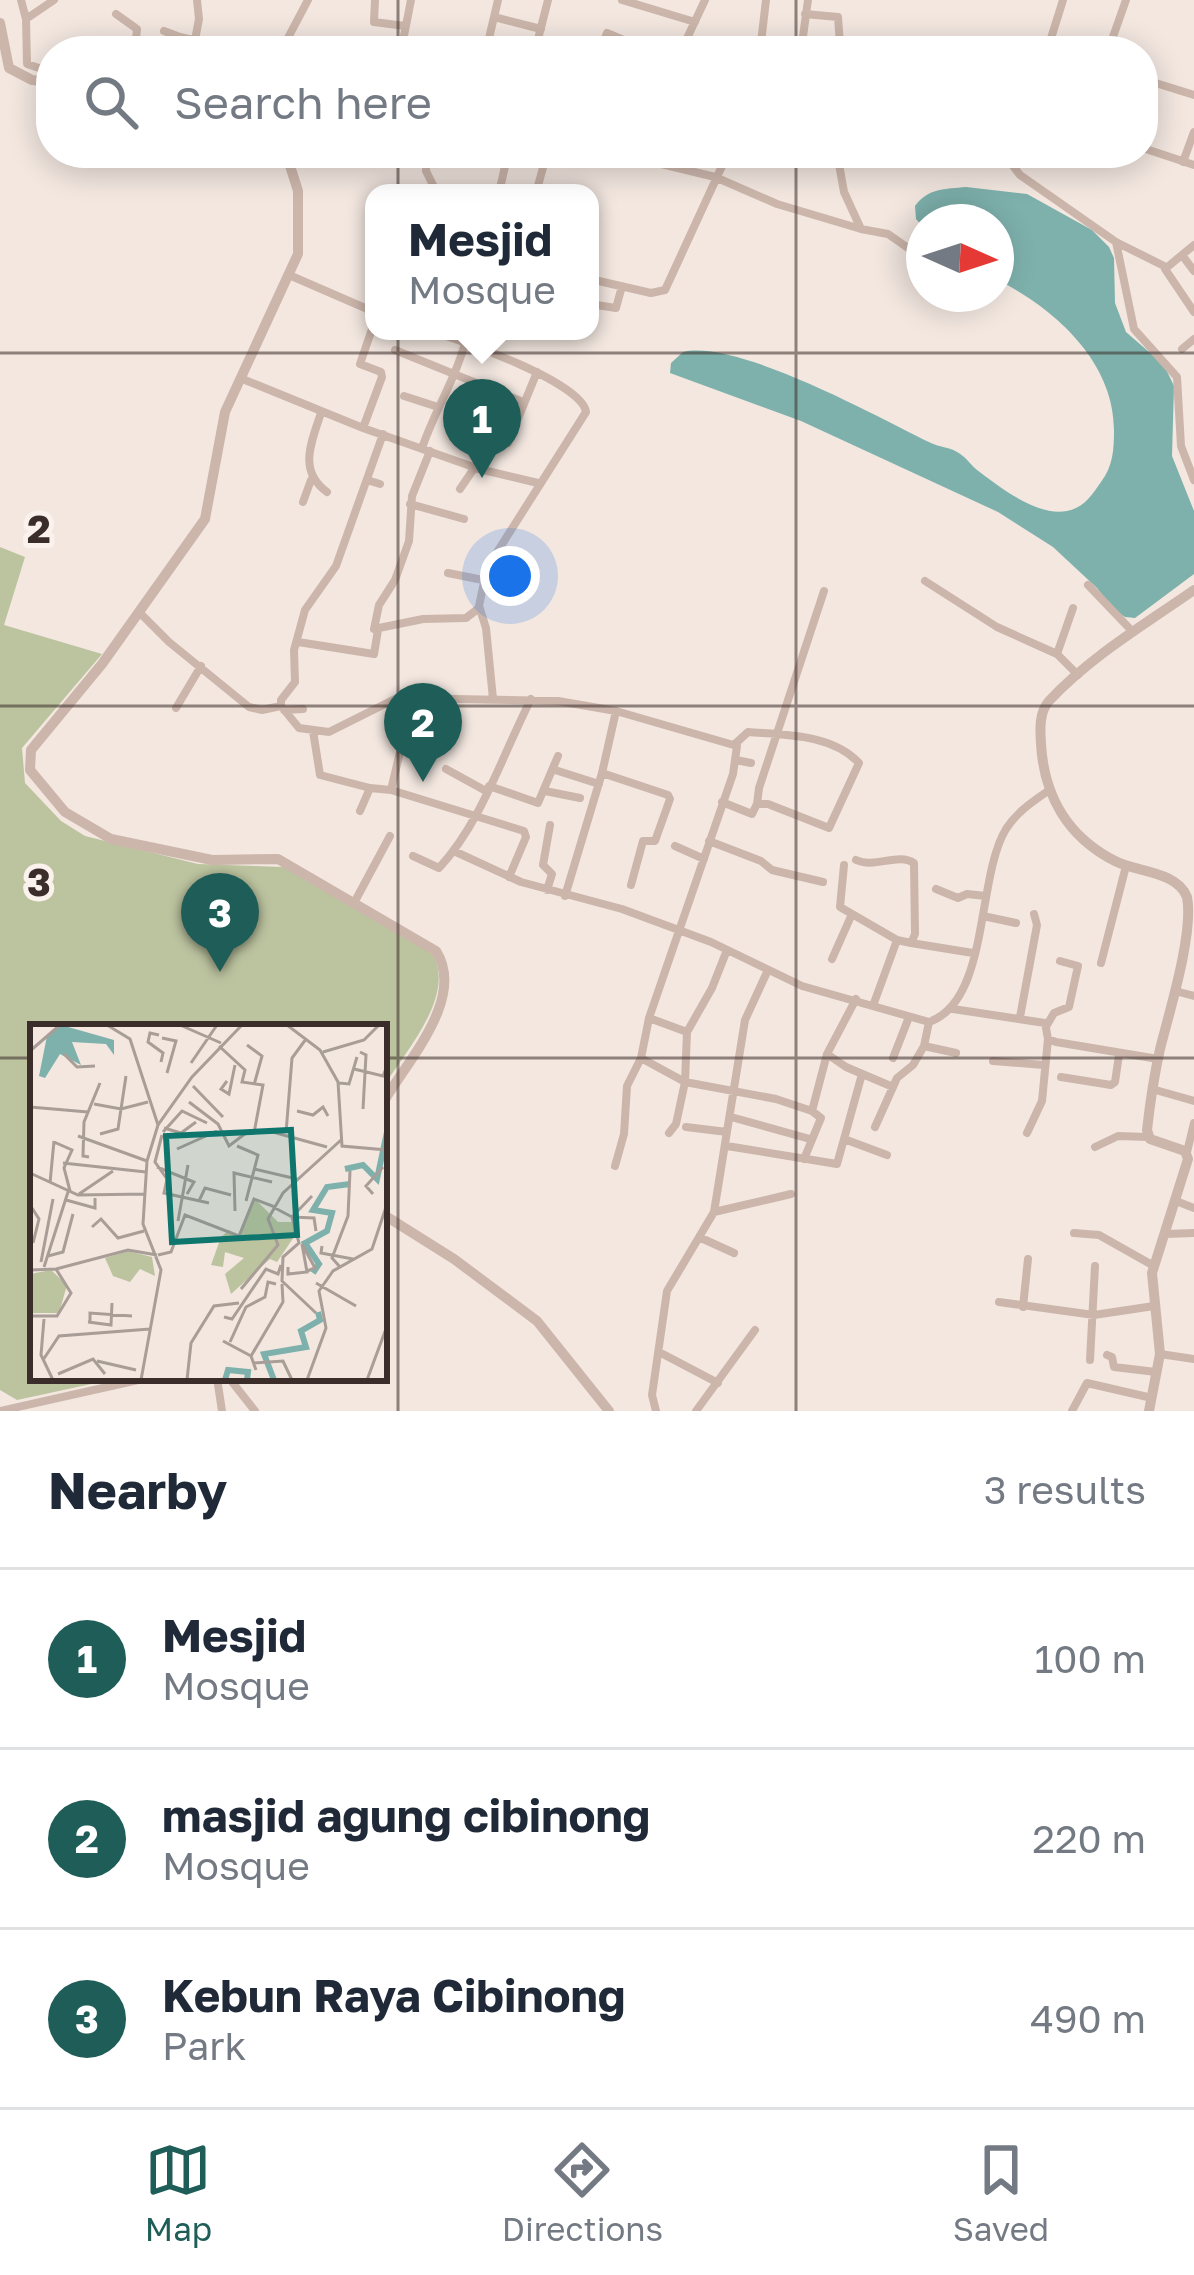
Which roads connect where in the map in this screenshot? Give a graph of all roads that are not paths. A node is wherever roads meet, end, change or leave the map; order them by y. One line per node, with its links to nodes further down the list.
1 (21, 0): 18 (street)
2 (54, 0): 18 (street)
3 (197, 0): 26 (street)
4 (308, 0): 27 (street)
5 (375, 0): 21 (street)
6 (411, 0): 21 (street)
7 (498, 0): 17 (street)
8 (548, 0): 22 (street)
9 (624, 0): 19 (street)
10 (705, 0): 19 (street)
11 (766, 0): 32 (street)
12 (808, 0): 16 (street)
13 (1063, 0): 35 (street)
14 (1126, 0): 36 (street)
15 (116, 14): 24 (street)
16 (806, 14): 33 (street); 34 (street)
17 (494, 17): 22 (street); 29 (street)
18 (26, 19): 37 (street)
19 (695, 22): 31 (street)
20 (0, 23): 38 (street)
21 (405, 26): 28 (street)
22 (541, 28): 30 (street)
23 (164, 31): 25 (street)
24 (136, 36)
25 (178, 36)
26 (196, 36)
27 (289, 36)
28 (403, 36)
29 (490, 36)
30 (539, 36)
31 (688, 36)
32 (762, 36)
33 (803, 36)
34 (840, 36)
35 (1051, 36)
36 (1113, 36)
37 (36, 67)
38 (36, 80)
39 (1158, 84): 40 (street)
40 (1194, 94)
41 (1194, 132): 43 (street)
42 (1158, 153): 43 (street)
43 (1183, 162): 44 (street)
44 (1194, 165)
45 (291, 168): 58 (street)
46 (687, 168): 50 (street)
47 (720, 168): 50 (street)
48 (838, 168): 51 (street)
49 (1015, 168): 52 (street)
50 (715, 177): 51 (street); 60 (street)
51 (861, 229): 54 (street)
52 (1116, 242): 56 (street); 73 (street)
53 (1194, 245): 55 (street)
54 (906, 247)
55 (1183, 255): 56 (street); 57 (street)
56 (1166, 267): 63 (street)
57 (1194, 271)
58 (290, 275): 62 (street); 72 (street)
59 (599, 281): 60 (street)
60 (622, 286): 61 (street)
61 (599, 305)
62 (365, 308)
63 (1194, 312)
64 (1194, 339): 68 (street)
65 (368, 340): 79 (street)
66 (466, 340): 70 (street)
67 (470, 340): 71 (street)
68 (1182, 349)
69 (395, 350): 70 (street)
70 (456, 372): 75 (street); 77 (street)
71 (537, 372): 75 (street); 89 (street)
72 (239, 377): 78 (street); 104 (street)
73 (1179, 394): 76 (street); 83 (street)
74 (404, 397): 77 (street)
75 (524, 402): 81 (street)
76 (1194, 403)
77 (438, 406): 82 (street)
78 (321, 412): 79 (street); 86 (street)
79 (363, 428): 80 (street)
80 (382, 434): 82 (street); 87 (street)
81 (508, 443)
82 (426, 450): 85 (street); 94 (street)
83 (1184, 457): 84 (street); 88 (street)
84 (1194, 466)
85 (475, 467): 89 (street); 91 (street)
86 (311, 480): 92 (street); 93 (street)
87 (368, 480): 90 (street); 107 (street)
88 (1194, 480)
89 (538, 483): 97 (street)
90 (380, 484)
91 (460, 489)
92 (327, 492)
93 (303, 502)
94 (410, 505): 95 (street); 105 (street)
95 (464, 519)
96 (448, 574): 97 (street)
97 (484, 580): 102 (street)
98 (925, 581): 108 (street)
99 (1088, 585): 106 (street)
100 (1194, 590): 106 (street)
101 (824, 591): 119 (street)
102 (479, 606): 105 (street); 112 (street)
103 (1072, 608): 108 (street)
104 (138, 611): 109 (street); 155 (street)
105 (378, 631): 107 (street)
106 (1132, 631): 110 (street)
107 (298, 642): 115 (street)
108 (1057, 654): 110 (street)
109 (201, 666): 114 (street); 115 (street)
110 (1078, 676): 132 (street)
111 (413, 697): 112 (street); 118 (street); 130 (street)
112 (493, 699): 113 (street)
113 (531, 699): 117 (street); 129 (street)
114 (176, 708)
115 (282, 708): 116 (street); 118 (street)
116 (303, 710)
117 (616, 711): 120 (street); 126 (street)
118 (313, 731): 128 (street)
119 (779, 733): 120 (street); 135 (street); 135 (street)
120 (735, 745): 122 (street)
121 (558, 756): 125 (street)
122 (736, 760): 123 (street); 134 (street)
123 (751, 764)
124 (446, 769): 129 (street)
125 (554, 770): 127 (street); 131 (street)
126 (602, 773): 127 (street); 150 (street)
127 (599, 784): 153 (street)
128 (370, 788): 130 (street); 136 (street)
129 (488, 788): 131 (street); 137 (street)
130 (391, 790): 137 (street)
131 (545, 791): 133 (street)
132 (1048, 791): 147 (street); 154 (street)
133 (580, 799)
134 (722, 802): 135 (street); 140 (street)
135 (757, 804)
136 (360, 811)
137 (477, 814): 142 (street); 148 (street)
138 (550, 825): 152 (street)
139 (390, 836): 155 (street)
140 (709, 841): 144 (street); 149 (street)
141 (675, 846): 144 (street)
142 (456, 852): 143 (street); 148 (street)
143 (413, 856)
144 (704, 859): 160 (street)
145 (856, 860): 162 (street)
146 (844, 865): 156 (street)
147 (1126, 866): 167 (street); 169 (street)
148 (509, 877): 152 (street)
149 (823, 882)
150 (632, 885)
151 (936, 889): 154 (street)
152 (547, 890): 153 (street)
153 (565, 896): 160 (street)
154 (986, 896): 158 (street)
155 (354, 903): 196 (street)
156 (852, 914): 161 (street); 165 (street)
157 (1034, 914): 175 (street)
158 (983, 916): 159 (street); 164 (street)
159 (1016, 923)
160 (680, 931): 163 (street); 176 (street)
161 (897, 940): 162 (street); 172 (street)
162 (911, 943): 164 (street)
163 (728, 950): 168 (street); 179 (street)
164 (973, 953): 173 (street)
165 (832, 958)
166 (1060, 961): 178 (street)
167 (1101, 963)
168 (768, 970): 171 (street); 195 (street)
169 (1179, 992): 170 (street); 187 (street)
170 (1194, 996)
171 (856, 1000): 172 (street); 183 (street)
172 (874, 1003): 174 (street)
173 (953, 1009): 175 (street); 177 (street)
174 (909, 1017): 177 (street); 186 (street)
175 (1020, 1017): 178 (street)
176 (649, 1018): 179 (street); 185 (street)
177 (929, 1022): 181 (street)
178 (1047, 1025): 180 (street)
179 (687, 1032): 192 (street)
180 (1048, 1039): 184 (street); 189 (street)
181 (924, 1046): 182 (street); 193 (street)
182 (956, 1053)
183 (827, 1054): 190 (street); 198 (street)
184 (1119, 1055): 187 (street); 191 (street)
185 (641, 1058): 192 (street); 214 (street)
186 (893, 1058)
187 (1158, 1059): 194 (street)
188 (993, 1061): 189 (street)
189 (1044, 1065): 204 (street)
190 (862, 1074): 193 (street); 208 (street)
191 (1061, 1078)
192 (685, 1082): 195 (street); 205 (street)
193 (893, 1087): 202 (street)
194 (1152, 1089): 197 (street); 206 (street)
195 (734, 1090): 198 (street); 199 (street)
196 (387, 1096)
197 (1194, 1101)
198 (812, 1111): 207 (street)
199 (730, 1117): 203 (street); 207 (street)
200 (1194, 1123): 211 (street)
201 (686, 1127): 203 (street)
202 (875, 1127)
203 (728, 1132): 209 (street)
204 (1028, 1132)
205 (669, 1133)
206 (1148, 1137): 210 (street); 211 (street)
207 (810, 1138): 213 (street)
208 (844, 1139): 212 (street); 213 (street)
209 (727, 1146): 213 (street); 218 (street)
210 (1095, 1147)
211 (1187, 1153): 216 (street)
212 (886, 1155)
213 (804, 1159)
214 (614, 1166)
215 (791, 1194): 218 (street)
216 (1176, 1201): 217 (street); 222 (street)
217 (1194, 1208)
218 (715, 1212): 223 (street)
219 (387, 1217): 247 (street)
220 (1074, 1233): 227 (street)
221 (1194, 1233): 222 (street)
222 (1166, 1234): 227 (street)
223 (701, 1238): 224 (street); 233 (street)
224 (734, 1253)
225 (1028, 1259): 230 (street)
226 (1095, 1266): 231 (street)
227 (1154, 1266): 229 (street)
228 (999, 1302): 230 (street)
229 (1154, 1306): 231 (street); 234 (street)
230 (1023, 1307): 231 (street)
231 (1094, 1315): 237 (street)
232 (755, 1330): 242 (street)
233 (658, 1352): 242 (street); 248 (street)
234 (1160, 1354): 236 (street); 238 (street)
235 (1107, 1355): 238 (street)
236 (1194, 1359)
237 (1090, 1360)
238 (1156, 1372): 243 (street)
239 (133, 1381): 244 (street)
240 (217, 1381): 245 (street)
241 (232, 1381): 246 (street)
242 (718, 1383): 249 (street)
243 (1150, 1404): 250 (street)
244 (3, 1408)
245 (222, 1411)
246 (255, 1411)
247 (609, 1411)
248 (656, 1411)
249 (696, 1411)
250 (1072, 1411)

